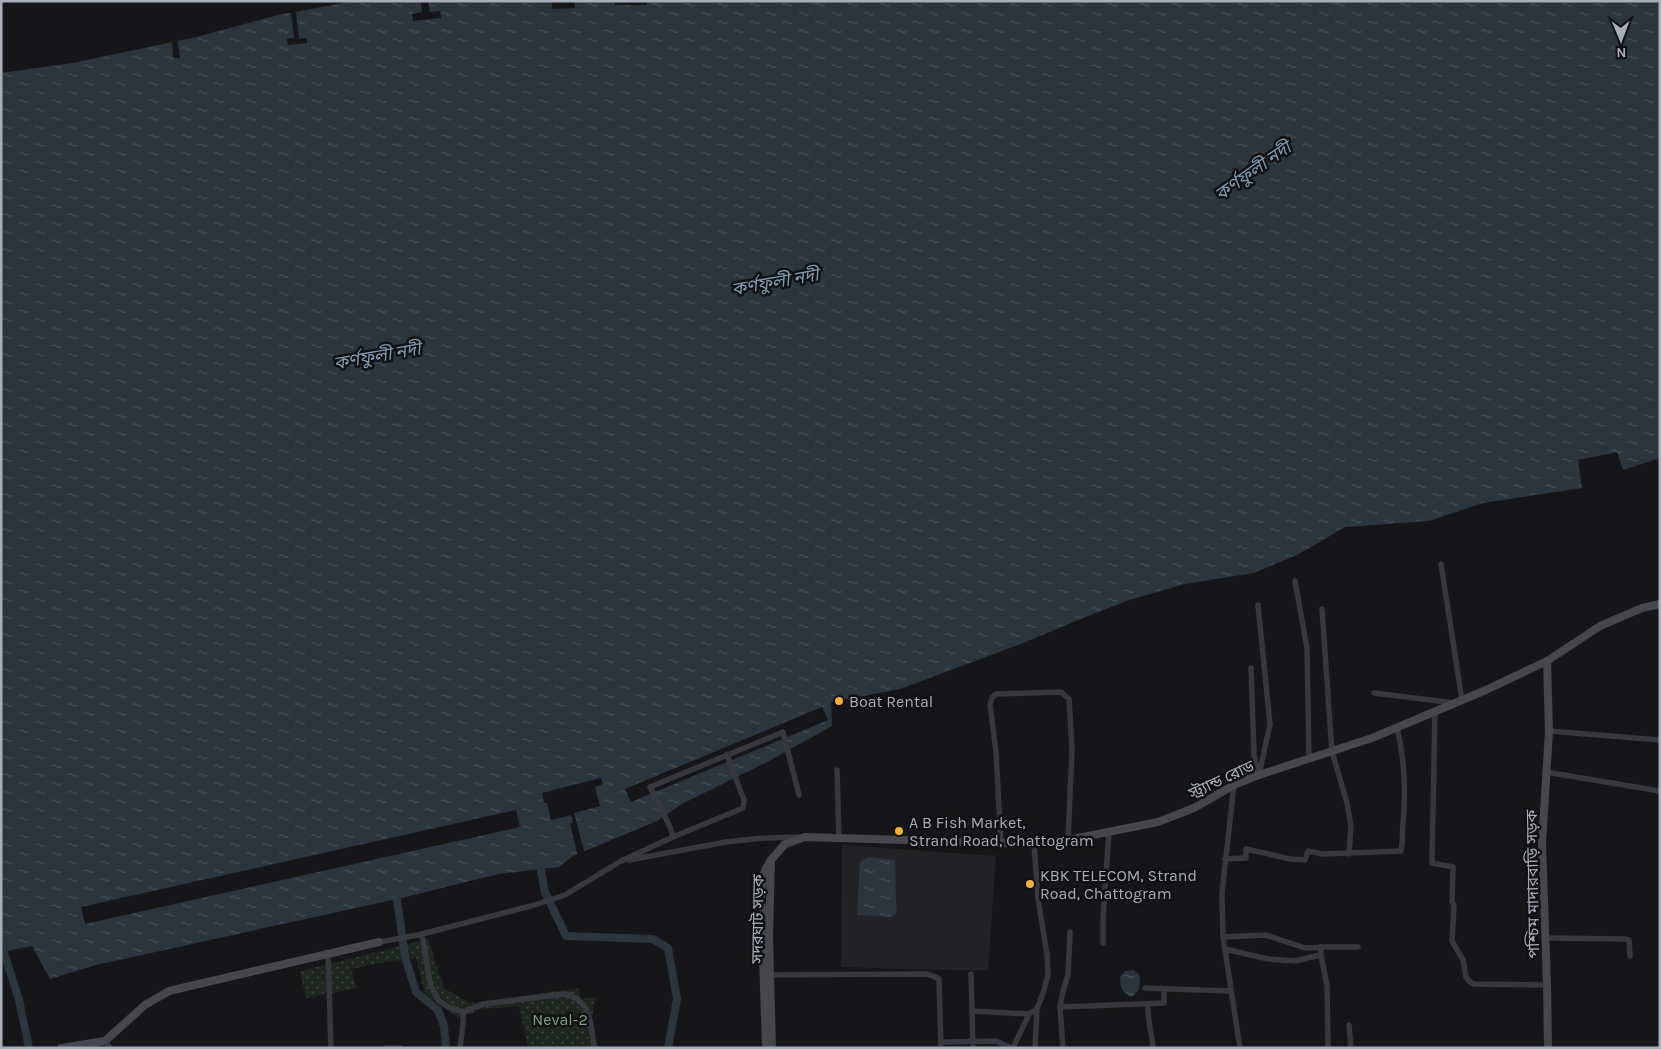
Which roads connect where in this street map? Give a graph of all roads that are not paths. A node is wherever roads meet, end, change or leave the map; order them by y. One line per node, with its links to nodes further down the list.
1 (1441, 564): 9 (street)
2 (1295, 581): 16 (street)
3 (1660, 604): 6 (main road, স্ট্র্যান্ড রোড)
4 (1258, 605): 19 (street)
5 (1322, 608): 14 (street)
6 (1547, 661): 9 (main road, স্ট্র্যান্ড রোড); 12 (main road, পশ্চিম মাদারবাড়ি সড়ক)
7 (1251, 668): 19 (street)
8 (1374, 693): 9 (street)
9 (1459, 702): 10 (main road, স্ট্র্যান্ড রোড)
10 (1435, 712): 11 (main road, স্ট্র্যান্ড রোড); 48 (street)
11 (1397, 728): 14 (main road, স্ট্র্যান্ড রোড); 30 (street)
12 (1549, 731): 13 (street); 18 (main road, পশ্চিম মাদারবাড়ি সড়ক)
13 (1660, 740)
14 (1332, 752): 16 (main road, স্ট্র্যান্ড রোড); 30 (street)
15 (727, 754): 22 (street); 24 (street); 24 (street)
16 (1309, 758): 19 (main road, স্ট্র্যান্ড রোড)
17 (837, 770): 26 (street)
18 (1546, 772): 21 (street); 37 (main road, পশ্চিম মাদারবাড়ি সড়ক)
19 (1259, 776): 20 (main road, স্ট্র্যান্ড রোড)
20 (1234, 785): 23 (main road, স্ট্র্যান্ড রোড); 31 (street)
21 (1660, 791)
22 (799, 795)
23 (1109, 832): 27 (main road, স্ট্র্যান্ড রোড); 39 (street)
24 (673, 837): 33 (street)
25 (805, 837): 26 (main road, স্ট্র্যান্ড রোড); 32 (main road, স্ট্র্যান্ড রোড); 33 (street)
26 (839, 838): 28 (main road, স্ট্র্যান্ড রোড)
27 (1068, 840): 28 (street); 29 (main road, স্ট্র্যান্ড রোড)
28 (1002, 844): 29 (main road, স্ট্র্যান্ড রোড)
29 (1034, 844): 54 (street)
30 (1349, 854): 31 (street)
31 (1225, 859): 36 (street)
32 (771, 860): 47 (main road, সদরঘাট সড়ক)
33 (622, 861): 35 (street)
34 (1070, 932): 53 (street)
35 (420, 935): 38 (street); 56 (street)
36 (1223, 937): 40 (street); 42 (street)
37 (1546, 938): 45 (street); 48 (main road, পশ্চিম মাদারবাড়ি সড়ক)
38 (379, 942): 43 (main road)
39 (1103, 942)
40 (1321, 947): 41 (street); 44 (street)
41 (1358, 947)
42 (1225, 949): 44 (street); 51 (street)
43 (328, 954): 60 (main road); 64 (street)
44 (1322, 955): 77 (street)
45 (1630, 956)
46 (971, 974): 55 (street)
47 (767, 975): 61 (street); 69 (main road, সদরঘাট সড়ক); 70 (main road, সদরঘাট সড়ক)
48 (1548, 985): 79 (main road, পশ্চিম মাদারবাড়ি সড়ক)
49 (1145, 988): 50 (street)
50 (1164, 989): 51 (street); 52 (street)
51 (1230, 990): 76 (street)
52 (1148, 1005): 53 (street); 75 (street)
53 (1060, 1007): 74 (street)
54 (1038, 1009): 57 (street); 73 (street)
55 (972, 1011): 57 (street); 59 (street)
56 (463, 1012): 67 (street); 68 (street)
57 (1029, 1014): 72 (street)
58 (1349, 1026): 78 (street)
59 (972, 1040): 61 (street); 71 (street); 72 (street)
60 (104, 1041): 62 (main road); 63 (street)
61 (941, 1045)
62 (61, 1048)
63 (110, 1048)
64 (331, 1048)
65 (386, 1048): 66 (street)
66 (400, 1048)
67 (460, 1048)
68 (594, 1048)
69 (766, 1048)
70 (772, 1048)
71 (972, 1048)
72 (1012, 1048)
73 (1035, 1048)
74 (1063, 1048)
75 (1153, 1048)
76 (1240, 1048)
77 (1328, 1048)
78 (1351, 1048)
79 (1548, 1048)

